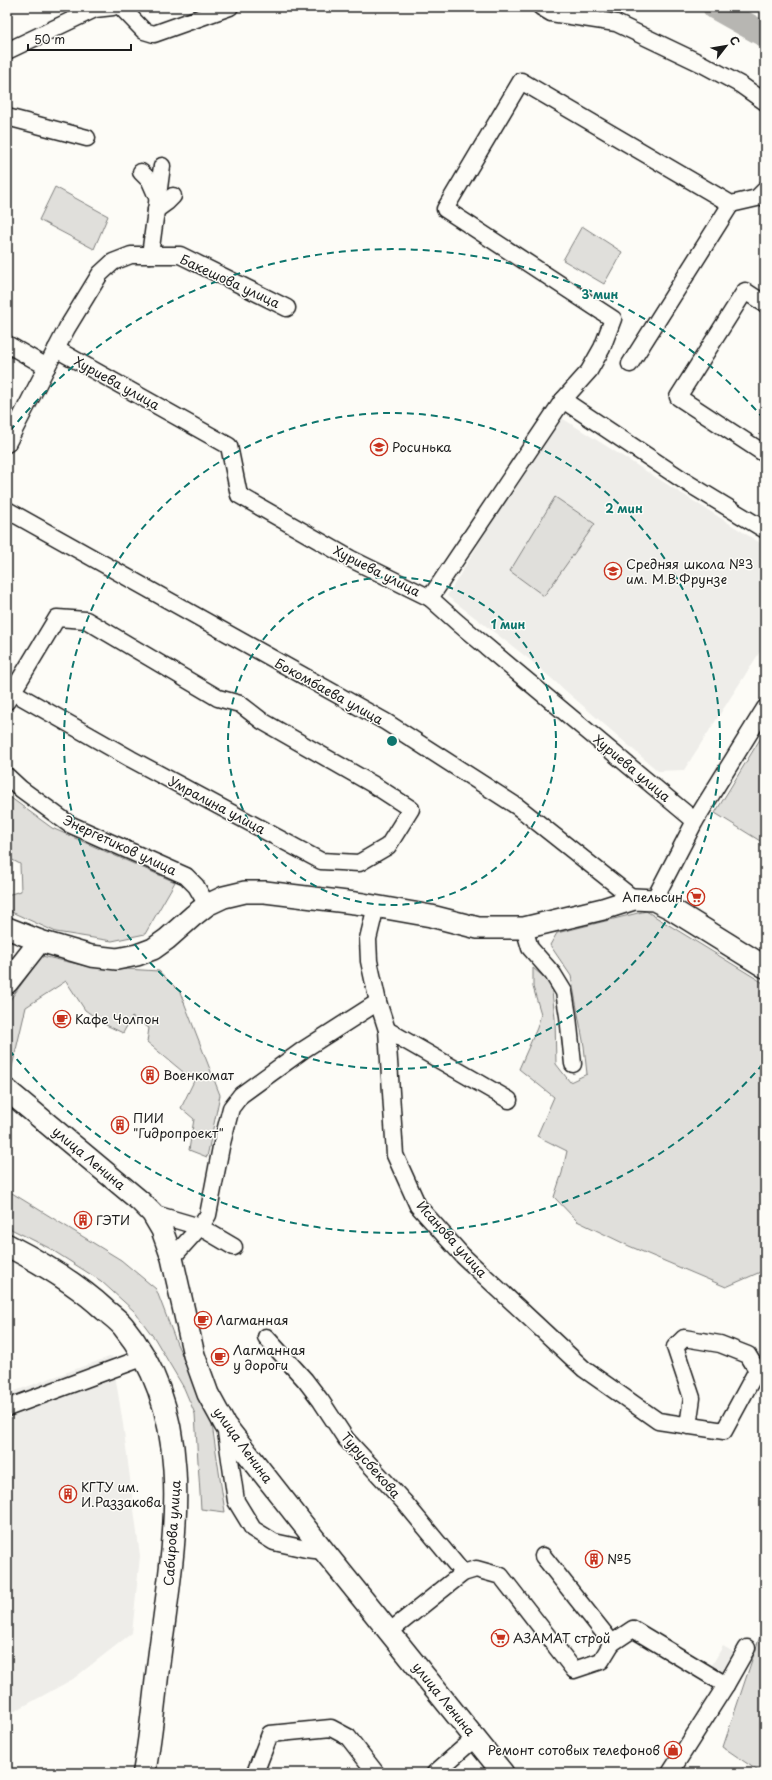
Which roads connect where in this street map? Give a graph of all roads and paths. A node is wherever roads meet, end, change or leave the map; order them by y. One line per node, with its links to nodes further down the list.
1 (113, 7): 5 (street)
2 (121, 7): 3 (street)
3 (230, 7)
4 (541, 7): 6 (street)
5 (7, 51)
6 (765, 102)
7 (7, 117): 8 (street)
8 (87, 138)
9 (162, 166): 12 (street)
10 (141, 172): 12 (street)
11 (765, 190): 13 (street)
12 (162, 201): 14 (street)
13 (731, 204): 19 (street); 21 (street)
14 (150, 255): 16 (street, Бакешова улица); 18 (street, Бакешова улица)
15 (765, 304): 23 (street)
16 (286, 308)
17 (7, 344): 20 (street)
18 (56, 349): 20 (street); 26 (street, Хуриева улица)
19 (630, 364)
20 (47, 368): 22 (street)
21 (562, 400): 25 (street); 26 (street)
22 (7, 444)
23 (765, 454)
24 (7, 510): 31 (street, Бокомбаева улица)
25 (765, 530)
26 (430, 598): 30 (street, Хуриева улица)
27 (10, 696): 27 (street, Умралина улица)
28 (765, 708): 30 (street)
29 (7, 776): 33 (street, Энергетиков улица)
30 (695, 821): 32 (street)
31 (634, 899): 32 (main road); 36 (main road)
32 (654, 900): 38 (main road)
33 (207, 905): 34 (main road); 37 (main road)
34 (376, 906): 36 (main road); 40 (street, Исанова улица)
35 (7, 928): 37 (main road)
36 (524, 928): 42 (street)
37 (40, 941): 39 (main road)
38 (765, 967)
39 (7, 984)
40 (378, 1002): 41 (street, Исанова улица); 46 (street)
41 (387, 1030): 44 (street); 54 (street, Исанова улица)
42 (573, 1064)
43 (7, 1090): 45 (main road, улица Ленина)
44 (509, 1100)
45 (152, 1213): 46 (street); 49 (main road, улица Ленина)
46 (200, 1227): 48 (street); 49 (street)
47 (7, 1245): 51 (highway, Сабирова улица)
48 (234, 1247)
49 (172, 1258): 53 (main road, улица Ленина)
50 (266, 1337): 57 (street, Турусбекова)
51 (145, 1357): 52 (street); 63 (highway, Сабирова улица)
52 (7, 1408)
53 (225, 1425): 55 (main road, улица Ленина); 55 (street)
54 (688, 1426): 54 (street, Исанова улица)
55 (324, 1551): 58 (main road, улица Ленина)
56 (543, 1556): 59 (street)
57 (463, 1573): 58 (street); 59 (street)
58 (389, 1632): 62 (main road, улица Ленина)
59 (612, 1643): 61 (street)
60 (747, 1648): 61 (street)
61 (726, 1685): 68 (street)
62 (475, 1738): 66 (street); 67 (main road, улица Ленина)
63 (144, 1773)
64 (255, 1773): 65 (street)
65 (376, 1773)
66 (436, 1773)
67 (503, 1773)
68 (670, 1773)

